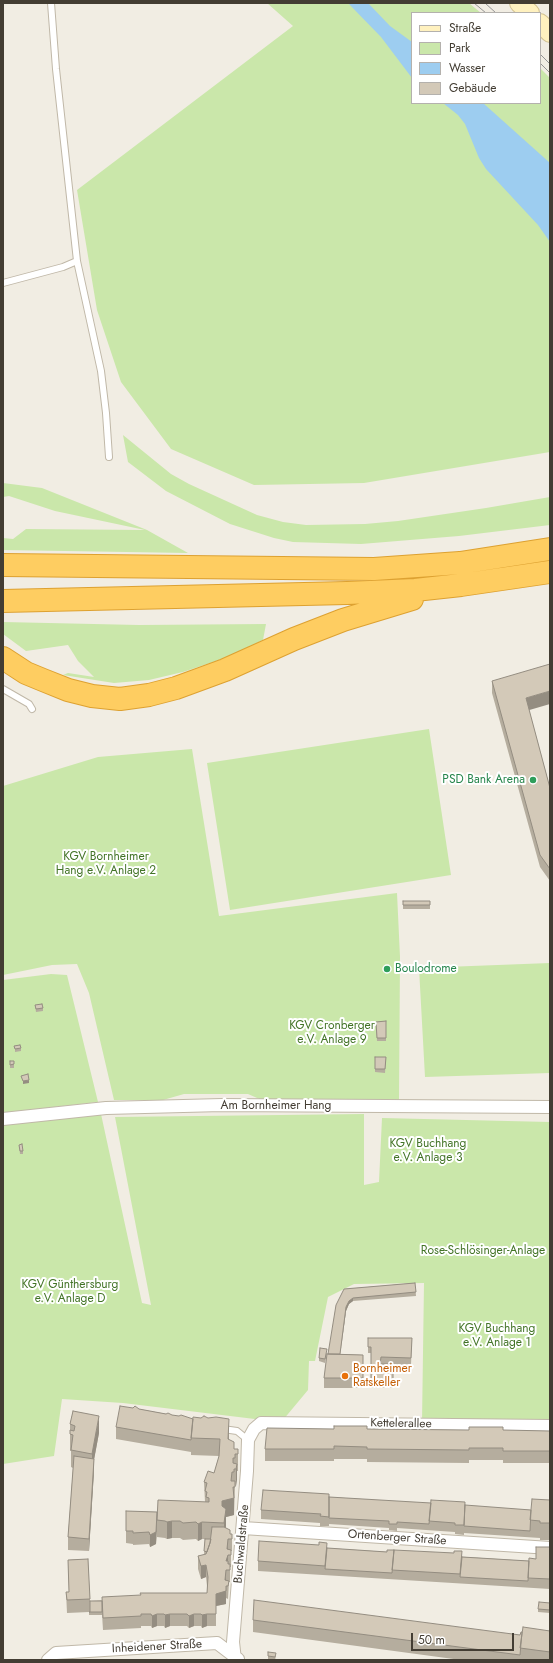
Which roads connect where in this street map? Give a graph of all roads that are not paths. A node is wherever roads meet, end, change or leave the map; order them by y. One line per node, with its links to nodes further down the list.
1 (51, 3): 6 (lane)
2 (519, 3): 3 (main road)
3 (529, 12)
4 (541, 24): 5 (main road)
5 (550, 33)
6 (77, 261): 7 (lane); 8 (lane)
7 (3, 283)
8 (109, 457)
9 (550, 549): 10 (highway)
10 (3, 565)
11 (550, 572): 12 (highway)
12 (461, 586): 13 (highway); 14 (highway)
13 (3, 601)
14 (3, 658)
15 (3, 689): 16 (lane)
16 (32, 709)
17 (550, 1107): 18 (street, Am Bornheimer Hang)
18 (3, 1118)
19 (550, 1426): 21 (street, Kettelerallee)
20 (213, 1427): 21 (lane)
21 (251, 1434): 22 (street, Buchwaldstraße)
22 (243, 1528): 23 (street, Ortenberger Straße); 24 (street, Buchwaldstraße)
23 (550, 1548)
24 (237, 1659): 25 (street, Inheidener Straße)
25 (48, 1660)

